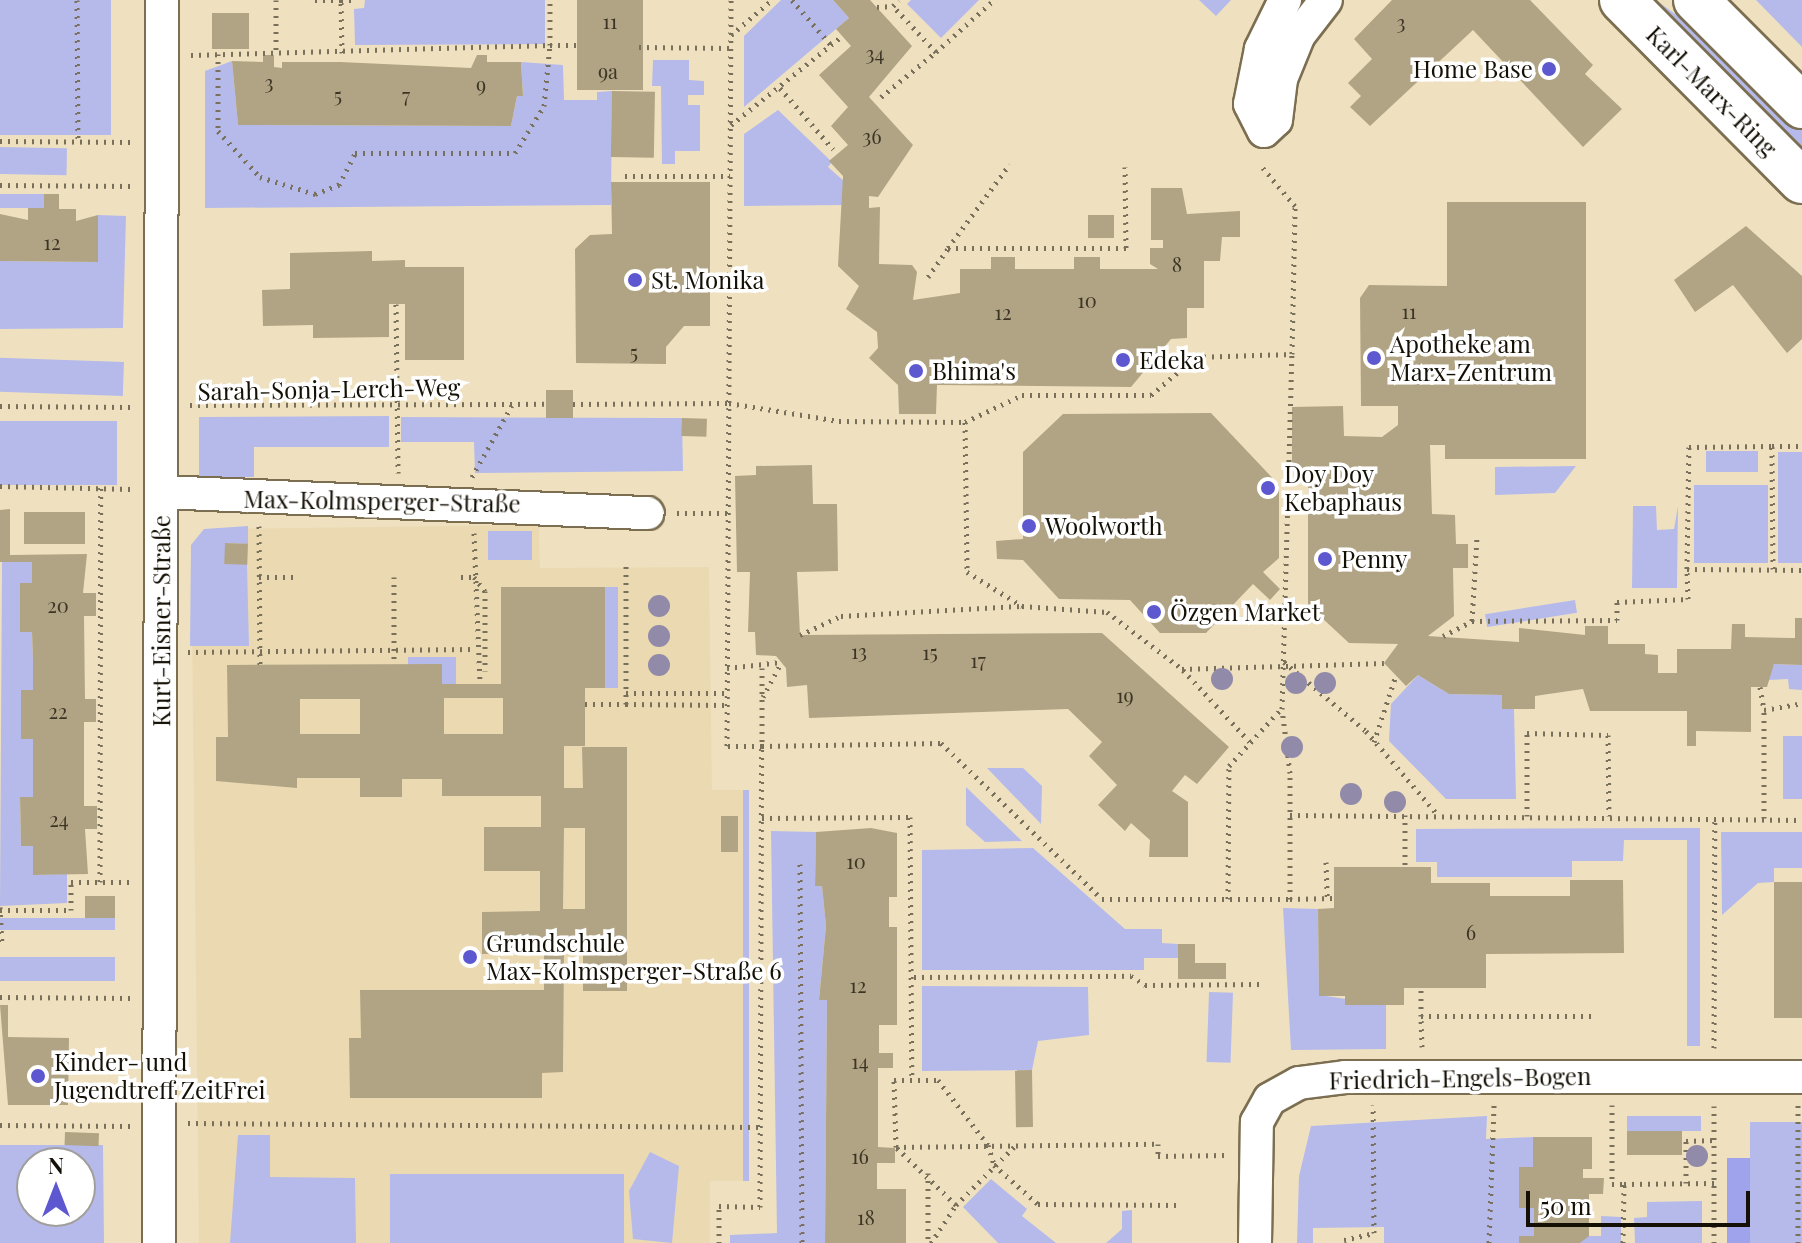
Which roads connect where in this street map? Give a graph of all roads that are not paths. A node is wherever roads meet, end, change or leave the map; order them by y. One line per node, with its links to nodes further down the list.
1 (162, 0): 8 (street, Kurt-Eisner-Straße)
2 (1285, 0): 3 (street)
3 (1326, 0)
4 (1622, 0): 7 (main road, Karl-Marx-Ring)
5 (1696, 0): 6 (main road)
6 (1802, 106)
7 (1802, 181)
8 (162, 492): 9 (street, Max-Kolmsperger-Straße); 11 (street, Kurt-Eisner-Straße)
9 (648, 513)
10 (1800, 1077): 12 (street, Friedrich-Engels-Bogen)
11 (159, 1243)
12 (1255, 1243)

